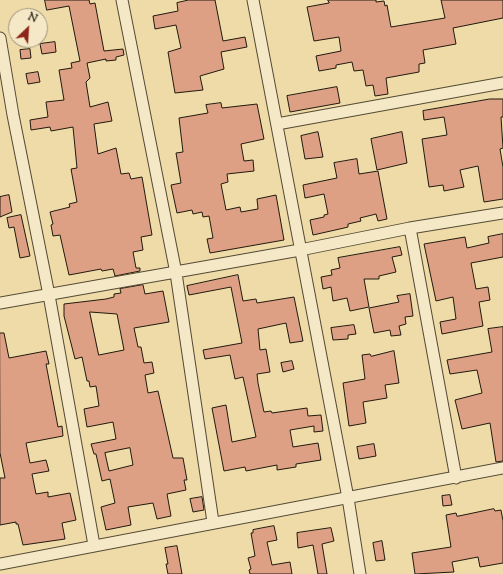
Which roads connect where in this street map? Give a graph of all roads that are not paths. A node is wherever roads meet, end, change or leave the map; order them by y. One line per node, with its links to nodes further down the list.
1 (122, 0): 9 (street)
2 (254, 0): 5 (street)
3 (0, 38): 10 (street)
4 (503, 83): 5 (street)
5 (277, 124): 8 (street)
6 (503, 213): 7 (street)
7 (410, 228): 8 (street); 13 (street)
8 (300, 250): 9 (street); 14 (street)
9 (176, 273): 10 (street); 15 (street)
10 (49, 295): 11 (street); 16 (street)
11 (0, 303)
12 (503, 468): 13 (street)
13 (456, 478): 14 (street)
14 (348, 498): 15 (street); 18 (street)
15 (214, 522): 16 (street)
16 (94, 545): 17 (street)
17 (0, 564)
18 (360, 574)

